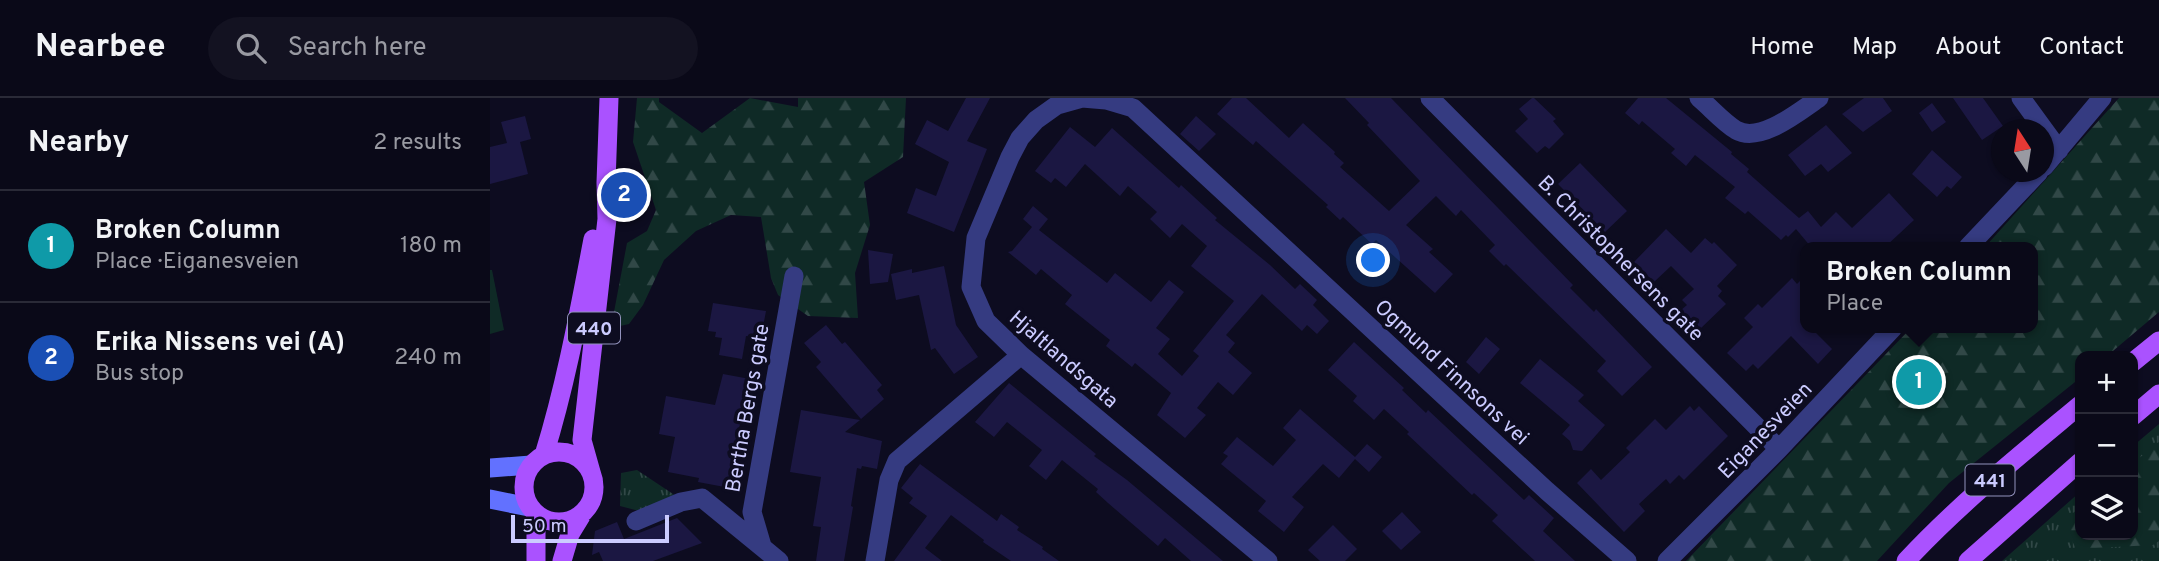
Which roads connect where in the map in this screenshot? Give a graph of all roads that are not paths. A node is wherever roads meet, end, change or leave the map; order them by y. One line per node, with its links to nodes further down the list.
1 (609, 98): 11 (main road, 440)
2 (1430, 98): 21 (street, B. Christophersens gate)
3 (1699, 98): 4 (street)
4 (1819, 98)
5 (2021, 98): 8 (street)
6 (2102, 98): 8 (street)
7 (1056, 105): 16 (street, Hjaltlandsgata); 36 (street, Ogmund Finnsons vei)
8 (2059, 150): 9 (street)
9 (2054, 155)
10 (2030, 182): 12 (street)
11 (606, 183): 22 (main road, 440); 25 (main road, 440)
12 (1973, 242)
13 (794, 276): 30 (street, Bertha Bergs gate)
14 (1888, 333): 21 (street, Eiganesveien)
15 (2159, 341): 17 (main road)
16 (1021, 355): 34 (street); 35 (street, Hjaltlandsgata)
17 (2138, 358)
18 (2159, 394): 20 (main road)
19 (2075, 409): 38 (main road, 441)
20 (2135, 414)
21 (1779, 449): 37 (street, Eiganesveien)
22 (538, 460): 24 (main road); 25 (main road); 27 (main road, 440)
23 (2075, 466): 39 (main road, 441)
24 (490, 468)
25 (592, 472): 28 (main road, 440)
26 (490, 499): 27 (main road)
27 (533, 511): 28 (main road); 31 (main road, 440)
28 (581, 516): 32 (main road, 440)
29 (636, 522): 30 (street, Bertha Bergs gate)
30 (762, 546): 33 (street, Bertha Bergs gate)
31 (536, 561)
32 (562, 561)
33 (779, 561)
34 (876, 561)
35 (1268, 561)
36 (1627, 561)
37 (1667, 561)
38 (1906, 561)
39 (1968, 561)

